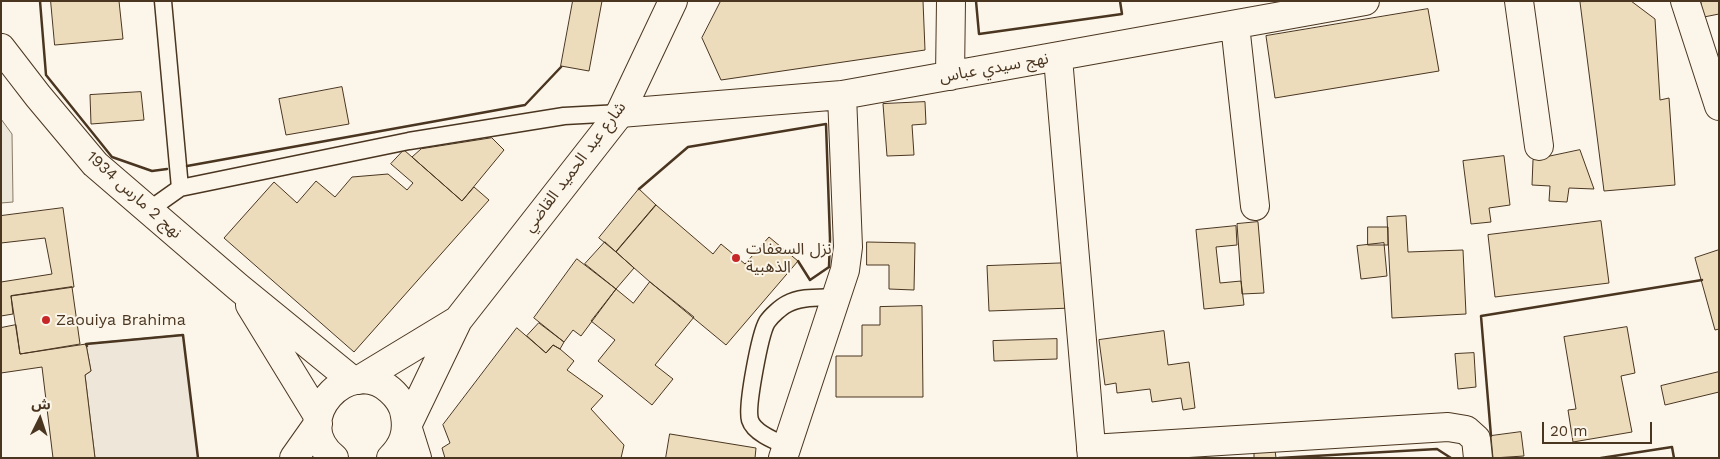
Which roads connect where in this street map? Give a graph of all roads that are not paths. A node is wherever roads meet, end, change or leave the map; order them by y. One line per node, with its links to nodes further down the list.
1 (163, 1): 15 (lane)
2 (673, 1): 13 (street, شارع عبد الحميد القاضي)
3 (951, 1): 10 (street)
4 (1365, 1): 7 (street, نهج سيدي عباس)
5 (1519, 1): 14 (street)
6 (1685, 1): 12 (street)
7 (1235, 25): 9 (street, نهج سيدي عباس); 16 (street)
8 (1, 48): 17 (street, نهج 2 مارس 1934)
9 (1058, 58): 10 (street, نهج سيدي عباس); 25 (street)
10 (950, 76): 11 (street, نهج سيدي عباس)
11 (842, 95): 13 (street, نهج سيدي عباس); 19 (street)
12 (1719, 106)
13 (620, 113): 15 (lane); 20 (street, شارع عبد الحميد القاضي)
14 (1539, 146)
15 (180, 188): 17 (lane)
16 (1255, 206)
17 (150, 210): 18 (street, نهج 2 مارس 1934)
18 (238, 287): 21 (street, نهج 2 مارس 1934); 22 (street, نهج 2 مارس 1934)
19 (836, 297): 24 (street); 24 (lane)
20 (458, 320): 21 (street, شارع عبد الحميد القاضي); 23 (street, شارع عبد الحميد القاضي)
21 (356, 380): 22 (street, شارع عبد الحميد القاضي); 23 (street)
22 (318, 420): 26 (street); 27 (street, نهج 2 مارس 1934)
23 (407, 426): 28 (street, شارع عبد الحميد القاضي); 29 (street)
24 (785, 452)
25 (1091, 453): 30 (street)
26 (294, 458)
27 (334, 458)
28 (391, 458)
29 (417, 458)
30 (1478, 458)

